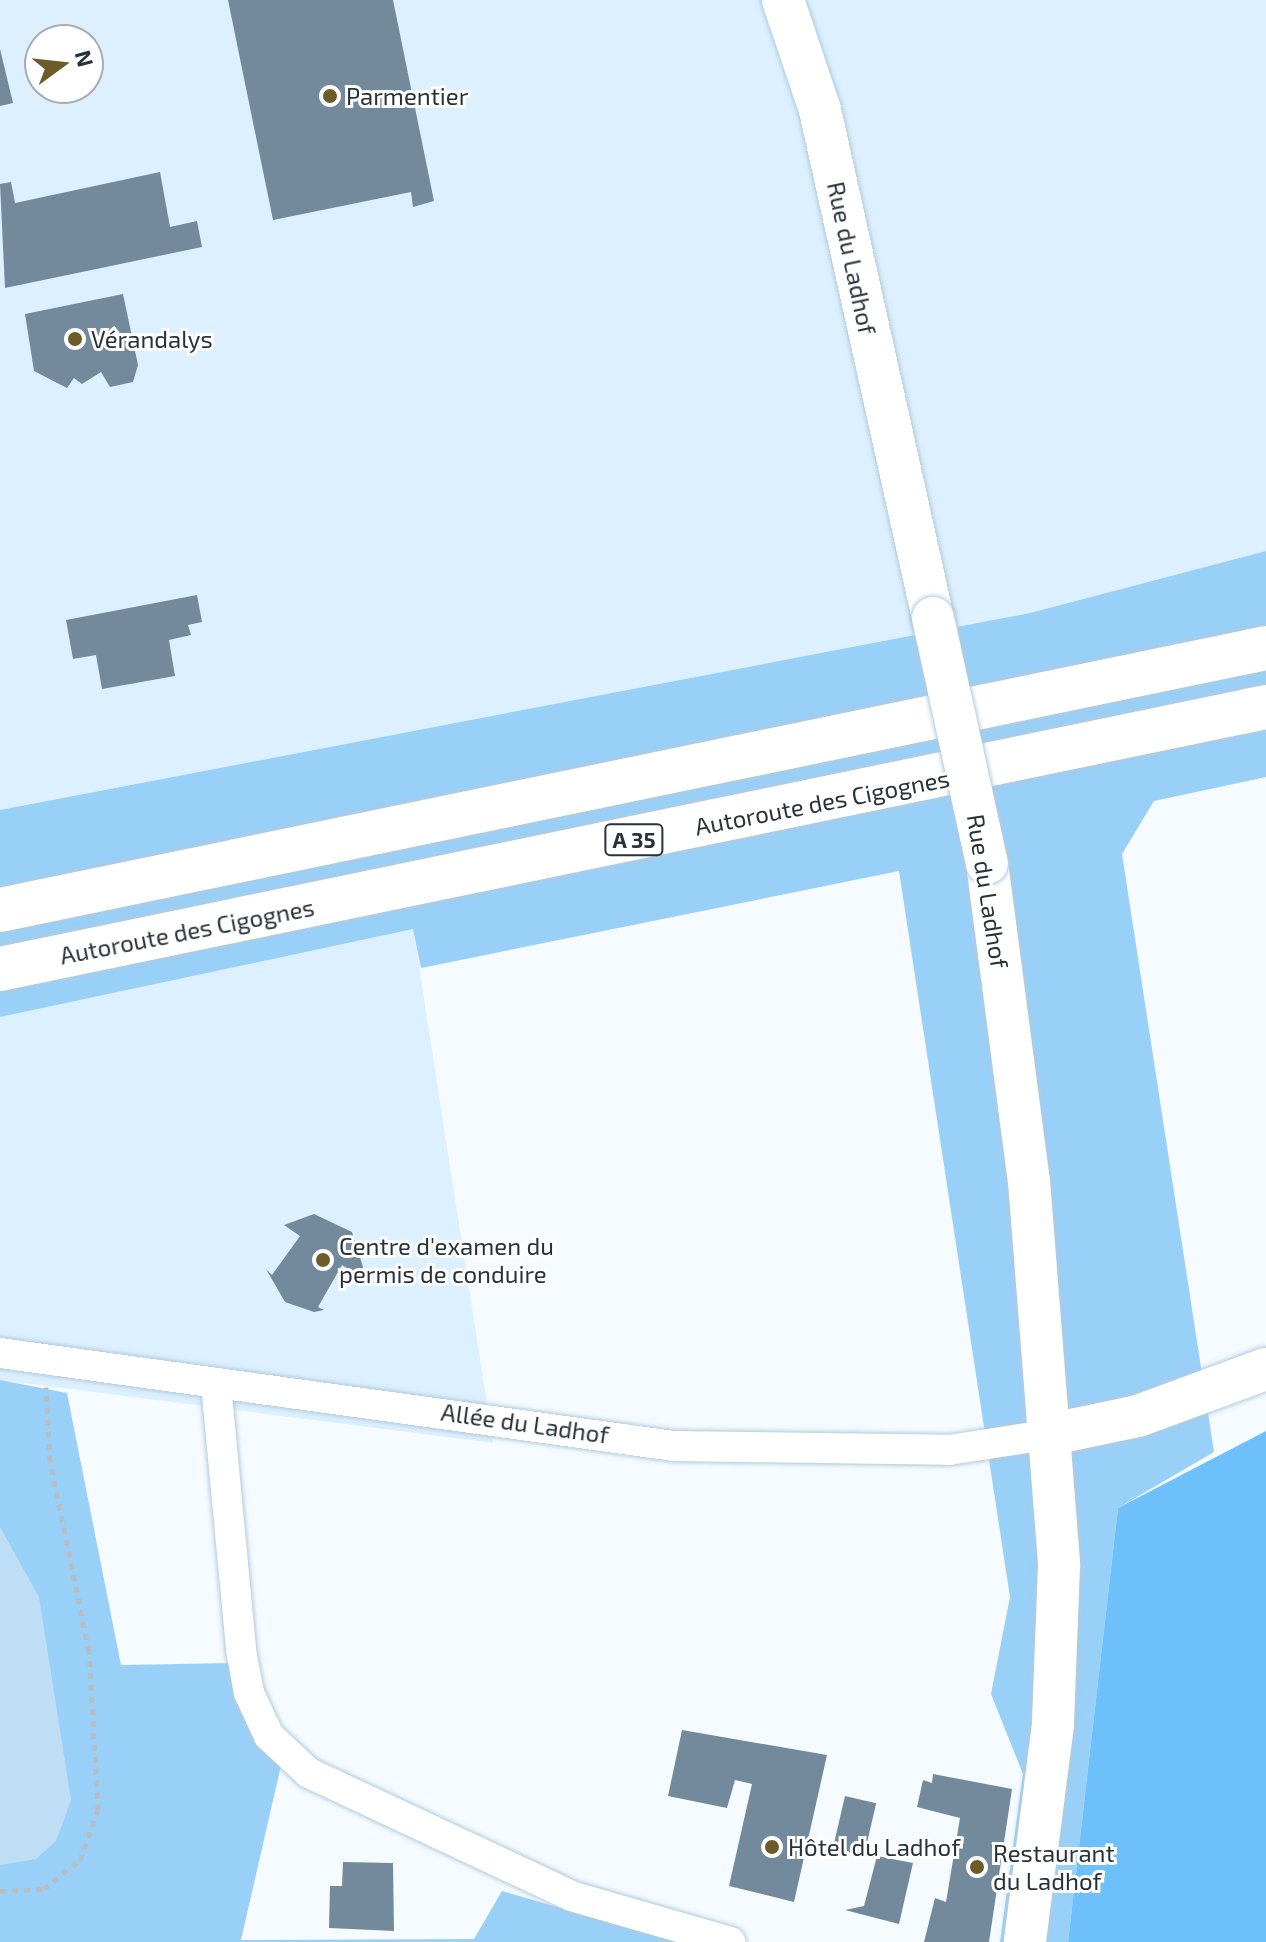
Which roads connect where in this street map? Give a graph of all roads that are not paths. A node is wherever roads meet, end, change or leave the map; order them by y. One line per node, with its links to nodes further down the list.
1 (783, 0): 9 (main road, Rue du Ladhof, bridge)
2 (1266, 648): 4 (highway, A 35)
3 (1266, 707): 5 (highway, Autoroute des Cigognes / A 35)
4 (0, 910)
5 (0, 969)
6 (0, 1353): 8 (street, Allée du Ladhof)
7 (1266, 1369): 9 (main road)
8 (216, 1384): 9 (street, Allée du Ladhof); 10 (street)
9 (1052, 1434): 11 (main road, Rue du Ladhof)
10 (730, 1942)
11 (1025, 1942)

